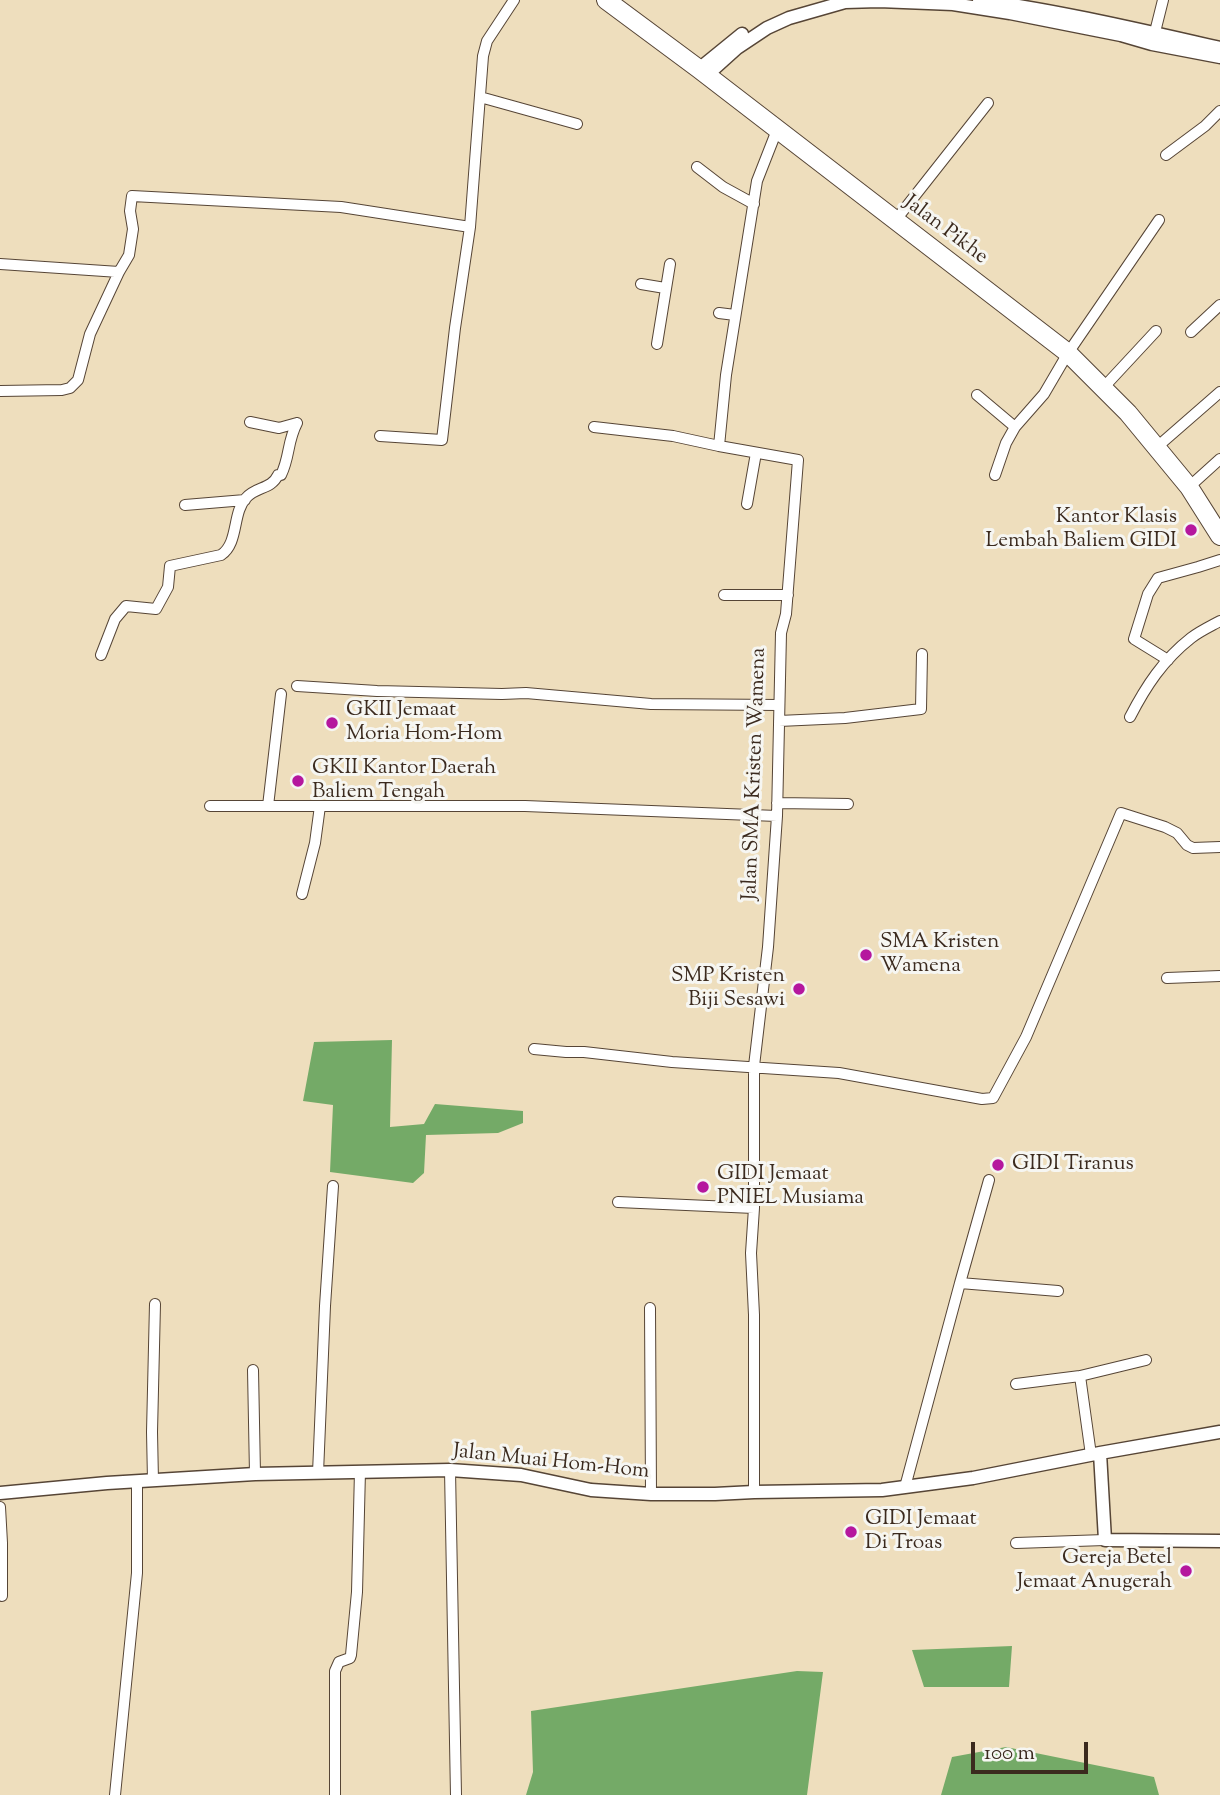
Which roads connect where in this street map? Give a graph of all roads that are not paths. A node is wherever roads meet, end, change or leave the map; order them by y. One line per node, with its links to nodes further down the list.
1 (514, 0): 12 (street)
2 (606, 0): 11 (highway, Jalan Pikhe)
3 (822, 0): 11 (street)
4 (979, 0): 7 (street)
5 (1163, 0): 7 (street)
6 (953, 2): 9 (street); 11 (street)
7 (1155, 32): 9 (street)
8 (1220, 48): 9 (street)
9 (1205, 49): 10 (street)
10 (1220, 57)
11 (703, 72): 16 (highway, Jalan Pikhe)
12 (480, 97): 15 (street); 22 (street)
13 (988, 103): 21 (street)
14 (1220, 111): 17 (street)
15 (577, 124)
16 (777, 130): 19 (street); 21 (highway, Jalan Pikhe)
17 (1166, 155)
18 (697, 167): 19 (street)
19 (754, 204): 30 (street)
20 (1159, 220): 34 (street)
21 (895, 221): 34 (highway, Jalan Pikhe)
22 (470, 227): 25 (street); 42 (street)
23 (0, 264): 25 (street)
24 (670, 264): 27 (street)
25 (119, 272): 36 (street)
26 (641, 284): 27 (street)
27 (665, 288): 33 (street)
28 (1220, 306): 32 (street)
29 (719, 313): 30 (street)
30 (735, 315): 43 (street)
31 (1156, 331): 35 (street)
32 (1191, 332)
33 (657, 344)
34 (1068, 353): 35 (highway, Jalan Pikhe); 41 (street)
35 (1104, 387): 44 (highway, Jalan Pikhe)
36 (0, 391)
37 (1220, 392): 44 (street)
38 (976, 395): 41 (street)
39 (250, 422): 49 (street)
40 (594, 427): 43 (street, Jalan SMA Kristen Wamena)
41 (1015, 427): 47 (street)
42 (380, 436)
43 (719, 446): 45 (street, Jalan SMA Kristen Wamena)
44 (1157, 447): 48 (highway, Jalan Pikhe)
45 (756, 453): 50 (street); 55 (street, Jalan SMA Kristen Wamena)
46 (1220, 459): 48 (street)
47 (995, 475)
48 (1189, 487): 52 (highway, Jalan Pikhe)
49 (245, 500): 51 (street); 58 (street)
50 (747, 504)
51 (185, 505)
52 (1220, 536)
53 (1220, 560): 59 (street)
54 (724, 595): 55 (street)
55 (788, 595): 62 (street, Jalan SMA Kristen Wamena)
56 (1220, 621): 59 (street)
57 (922, 654): 64 (street)
58 (100, 655)
59 (1168, 660): 63 (street)
60 (297, 686): 62 (street)
61 (281, 694): 68 (street)
62 (779, 705): 64 (street, Jalan SMA Kristen Wamena)
63 (1130, 717)
64 (779, 721): 65 (street, Jalan SMA Kristen Wamena)
65 (777, 803): 66 (street); 70 (street, Jalan SMA Kristen Wamena)
66 (848, 804)
67 (210, 806): 68 (street)
68 (268, 806): 69 (street)
69 (320, 806): 70 (street); 72 (street)
70 (777, 816): 76 (street, Jalan SMA Kristen Wamena)
71 (1220, 846): 76 (street)
72 (302, 894)
73 (1220, 975): 74 (street)
74 (1167, 978)
75 (534, 1049): 76 (street)
76 (754, 1066): 80 (street, Jalan SMA Kristen Wamena)
77 (989, 1180): 81 (street)
78 (333, 1186): 93 (street)
79 (618, 1202): 80 (street)
80 (754, 1208): 98 (street, Jalan SMA Kristen Wamena)
81 (960, 1283): 82 (street); 97 (street)
82 (1058, 1291)
83 (155, 1304): 95 (street)
84 (650, 1308): 100 (street)
85 (1146, 1360): 87 (street)
86 (253, 1370): 94 (street)
87 (1080, 1376): 88 (street); 90 (street)
88 (1016, 1384)
89 (1220, 1433): 90 (street, Jalan Muai Hom-Hom)
90 (1095, 1454): 97 (street, Jalan Muai Hom-Hom); 102 (street)
91 (450, 1470): 92 (street, Jalan Muai Hom-Hom); 100 (street, Jalan Muai Hom-Hom); 108 (street)
92 (360, 1471): 93 (street, Jalan Muai Hom-Hom); 107 (street)
93 (318, 1473): 94 (street, Jalan Muai Hom-Hom)
94 (255, 1474): 95 (street, Jalan Muai Hom-Hom)
95 (153, 1481): 96 (street, Jalan Muai Hom-Hom)
96 (137, 1482): 99 (street, Jalan Muai Hom-Hom); 106 (street)
97 (905, 1488): 98 (street, Jalan Muai Hom-Hom)
98 (754, 1492): 100 (street, Jalan Muai Hom-Hom)
99 (0, 1493)
100 (651, 1494)
101 (0, 1507): 105 (street)
102 (1105, 1540): 103 (street); 104 (street)
103 (1220, 1541)
104 (1016, 1543)
105 (2, 1596)
106 (115, 1795)
107 (335, 1795)
108 (456, 1795)

